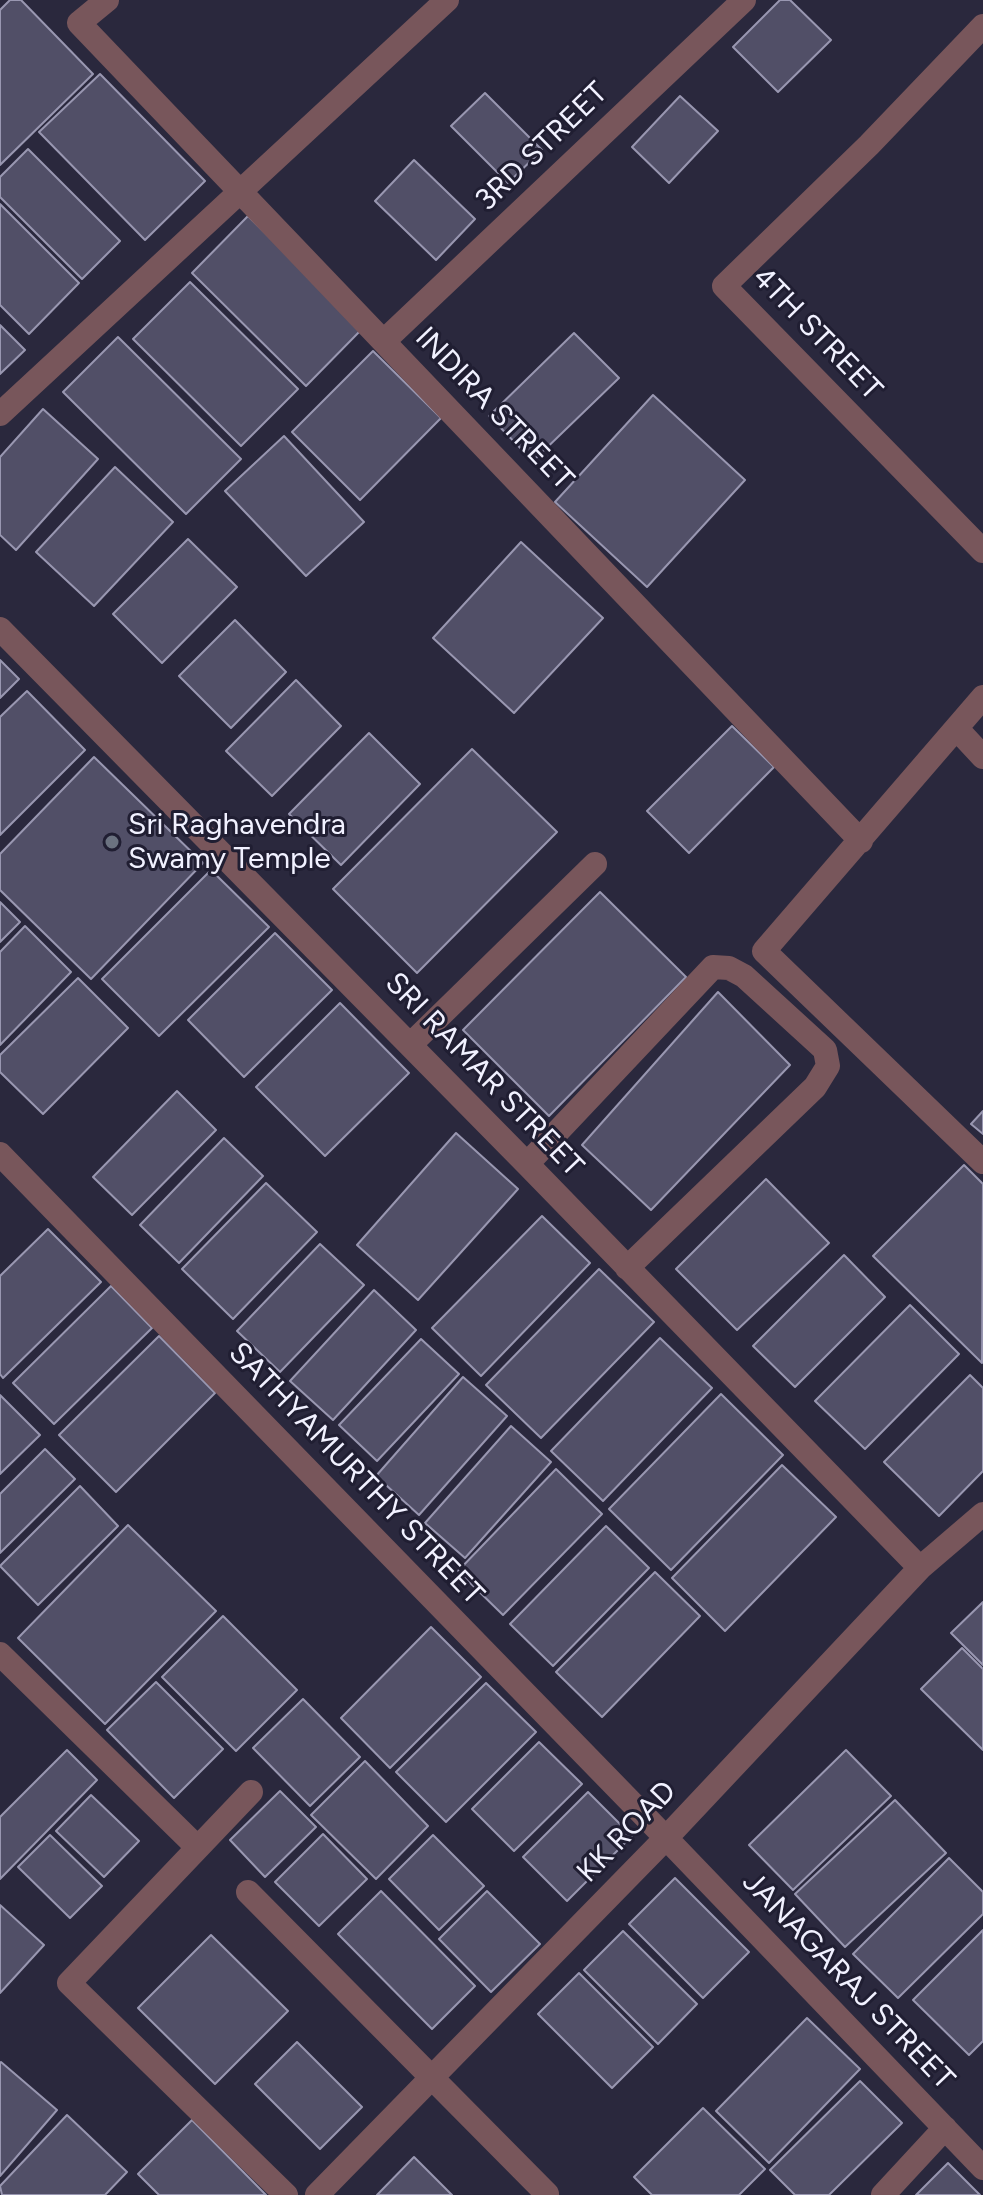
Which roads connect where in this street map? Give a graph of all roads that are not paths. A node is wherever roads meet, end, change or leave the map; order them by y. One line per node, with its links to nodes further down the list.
1 (107, 0): 5 (street, INDIRA STREET)
2 (447, 0): 5 (street)
3 (744, 0): 6 (street, 3RD STREET)
4 (983, 26): 8 (street, 4TH STREET)
5 (242, 191): 6 (street, INDIRA STREET); 7 (street)
6 (384, 341): 13 (street, INDIRA STREET)
7 (0, 414)
8 (983, 551)
9 (0, 629): 15 (street, SRI RAMAR STREET)
10 (983, 697): 11 (street)
11 (957, 729): 12 (street); 13 (street)
12 (983, 757)
13 (861, 841): 17 (street)
14 (595, 864): 15 (street)
15 (410, 1045): 18 (street, SRI RAMAR STREET)
16 (0, 1154): 24 (street, SATHYAMURTHY STREET)
17 (983, 1162)
18 (527, 1164): 19 (street, SRI RAMAR STREET); 19 (street)
19 (627, 1268): 21 (street, SRI RAMAR STREET)
20 (983, 1514): 21 (street, KK ROAD)
21 (920, 1568): 24 (street, KK ROAD)
22 (0, 1654): 25 (street)
23 (251, 1792): 25 (street)
24 (666, 1838): 27 (street, KK ROAD); 28 (street, JANAGARAJ STREET)
25 (197, 1847): 31 (street)
26 (248, 1892): 27 (street)
27 (433, 2076): 30 (street); 32 (street, KK ROAD)
28 (945, 2128): 29 (street, JANAGARAJ STREET); 33 (street)
29 (983, 2168)
30 (547, 2194)
31 (286, 2195)
32 (317, 2195)
33 (883, 2195)

